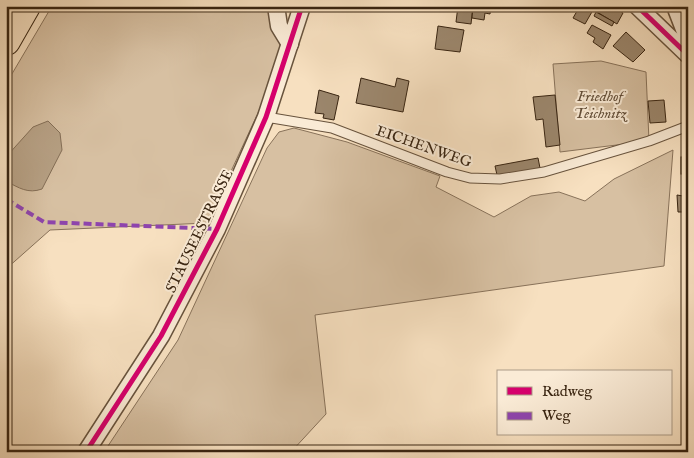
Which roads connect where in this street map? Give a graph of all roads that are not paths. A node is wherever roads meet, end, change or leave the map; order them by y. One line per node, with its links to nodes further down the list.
1 (26, 6): 6 (highway)
2 (276, 6): 7 (street)
3 (302, 6): 7 (street, STAUSEESTRASSE)
4 (637, 6): 9 (street)
5 (675, 6): 8 (street)
6 (6, 41)
7 (290, 44): 10 (street, STAUSEESTRASSE)
8 (688, 50)
9 (688, 55)
10 (266, 117): 11 (lane, EICHENWEG); 12 (street, STAUSEESTRASSE)
11 (688, 126)
12 (86, 452)

